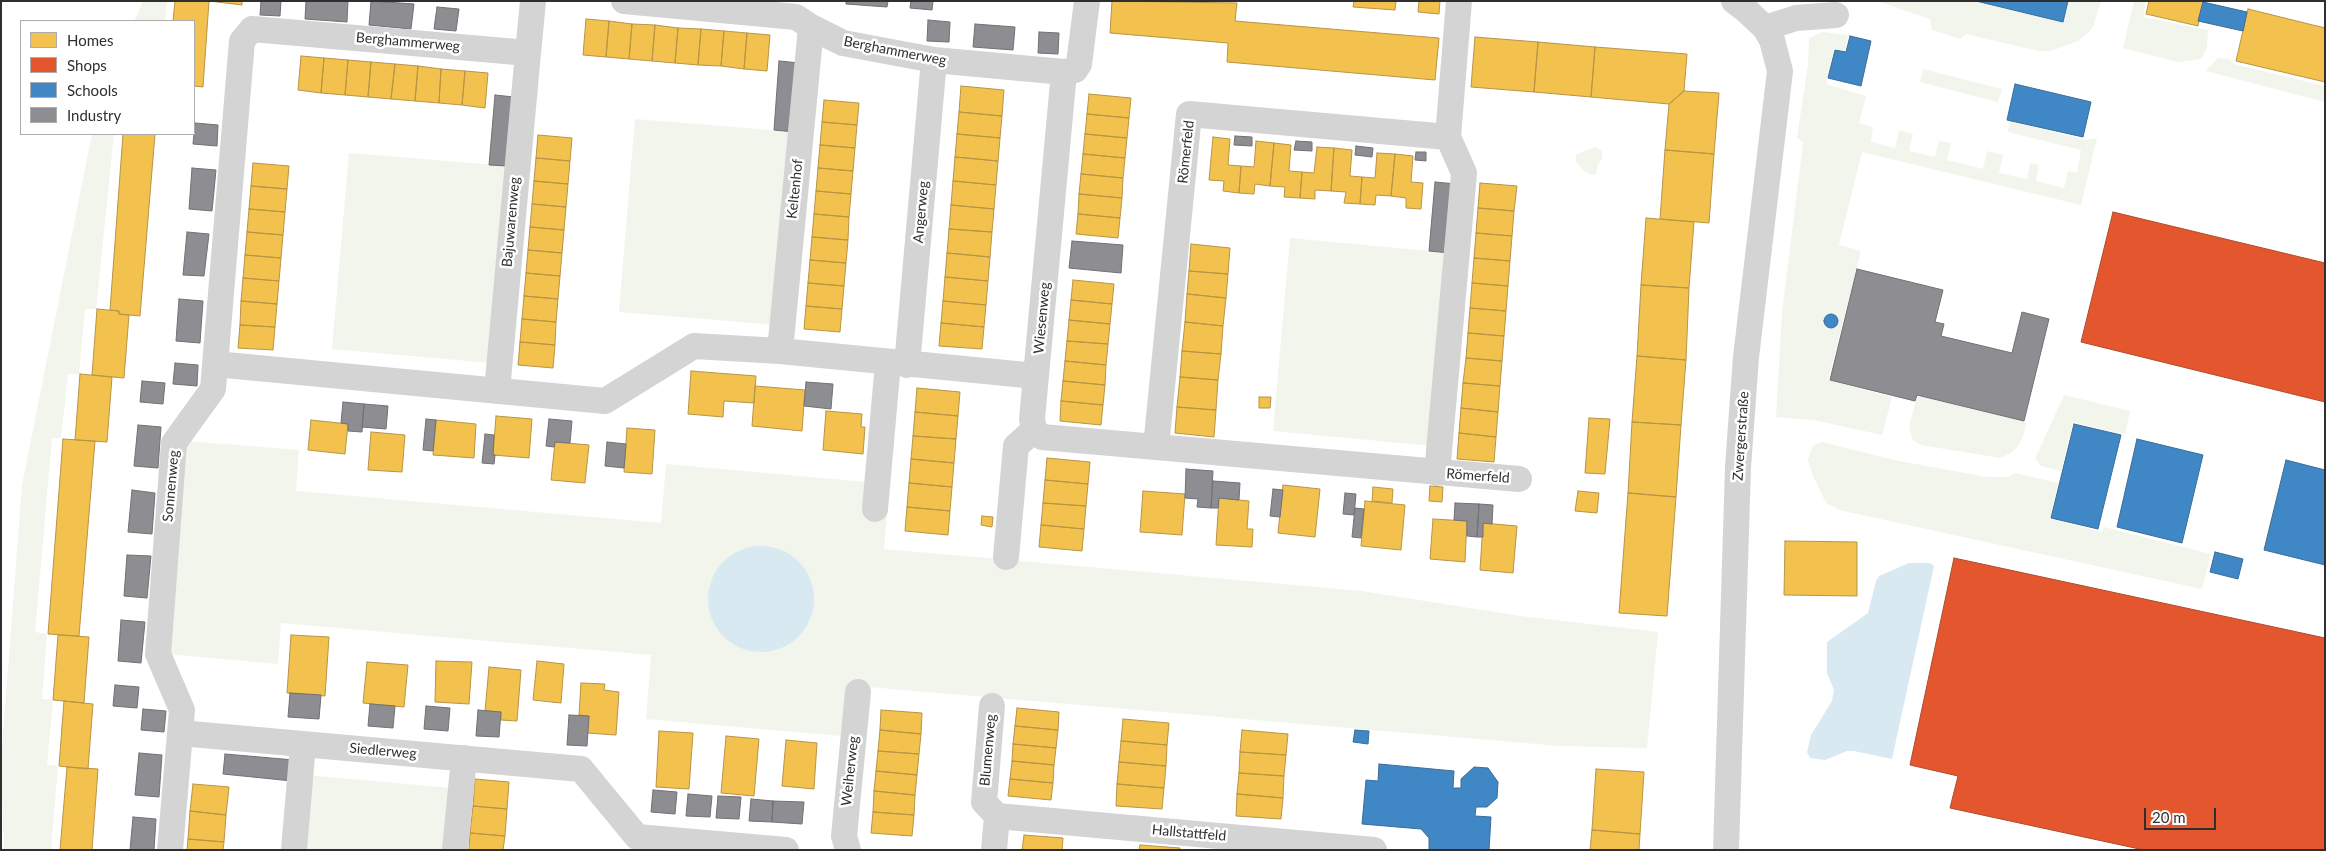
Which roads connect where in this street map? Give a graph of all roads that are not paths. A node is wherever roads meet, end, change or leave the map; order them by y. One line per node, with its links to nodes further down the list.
1 (533, 1): 10 (street)
2 (624, 1): 7 (street, Berghammerweg)
3 (1087, 1): 12 (street, Wiesenweg)
4 (1459, 1): 13 (street, Römerfeld)
5 (1734, 1): 8 (street)
6 (1836, 15): 8 (street)
7 (811, 27): 11 (street, Berghammerweg); 14 (street, Keltenhof)
8 (1765, 28): 40 (street, Zwergerstraße)
9 (242, 41): 10 (street, Berghammerweg); 15 (street, Sonnenweg)
10 (528, 53): 18 (street, Bajuwarenweg)
11 (934, 60): 12 (street, Berghammerweg); 16 (street, Angerweg)
12 (1072, 68): 17 (street, Wiesenweg)
13 (1448, 137): 20 (street, Römerfeld); 21 (street, Römerfeld)
14 (780, 351): 16 (street); 18 (street)
15 (215, 364): 18 (street); 27 (street, Sonnenweg)
16 (897, 364): 17 (street); 23 (street, Angerweg)
17 (1036, 376): 19 (street, Wiesenweg)
18 (497, 391)
19 (1034, 430): 20 (street, Römerfeld); 24 (street)
20 (1156, 447): 21 (street, Römerfeld)
21 (1437, 473): 22 (street, Römerfeld)
22 (1519, 478)
23 (875, 509)
24 (1006, 557)
25 (858, 692): 37 (street, Weiherweg)
26 (992, 706): 30 (street, Blumenweg)
27 (180, 733): 28 (street, Siedlerweg); 33 (street, Sonnenweg)
28 (303, 744): 29 (street, Siedlerweg); 34 (street)
29 (464, 758): 32 (street, Siedlerweg); 35 (street)
30 (997, 816): 31 (street, Hallstattfeld); 38 (street)
31 (1123, 838): 39 (street, Hallstattfeld)
32 (738, 848): 36 (street)
33 (170, 850)
34 (294, 850)
35 (455, 850)
36 (786, 850)
37 (848, 850)
38 (994, 850)
39 (1374, 850)
40 (1726, 850)

